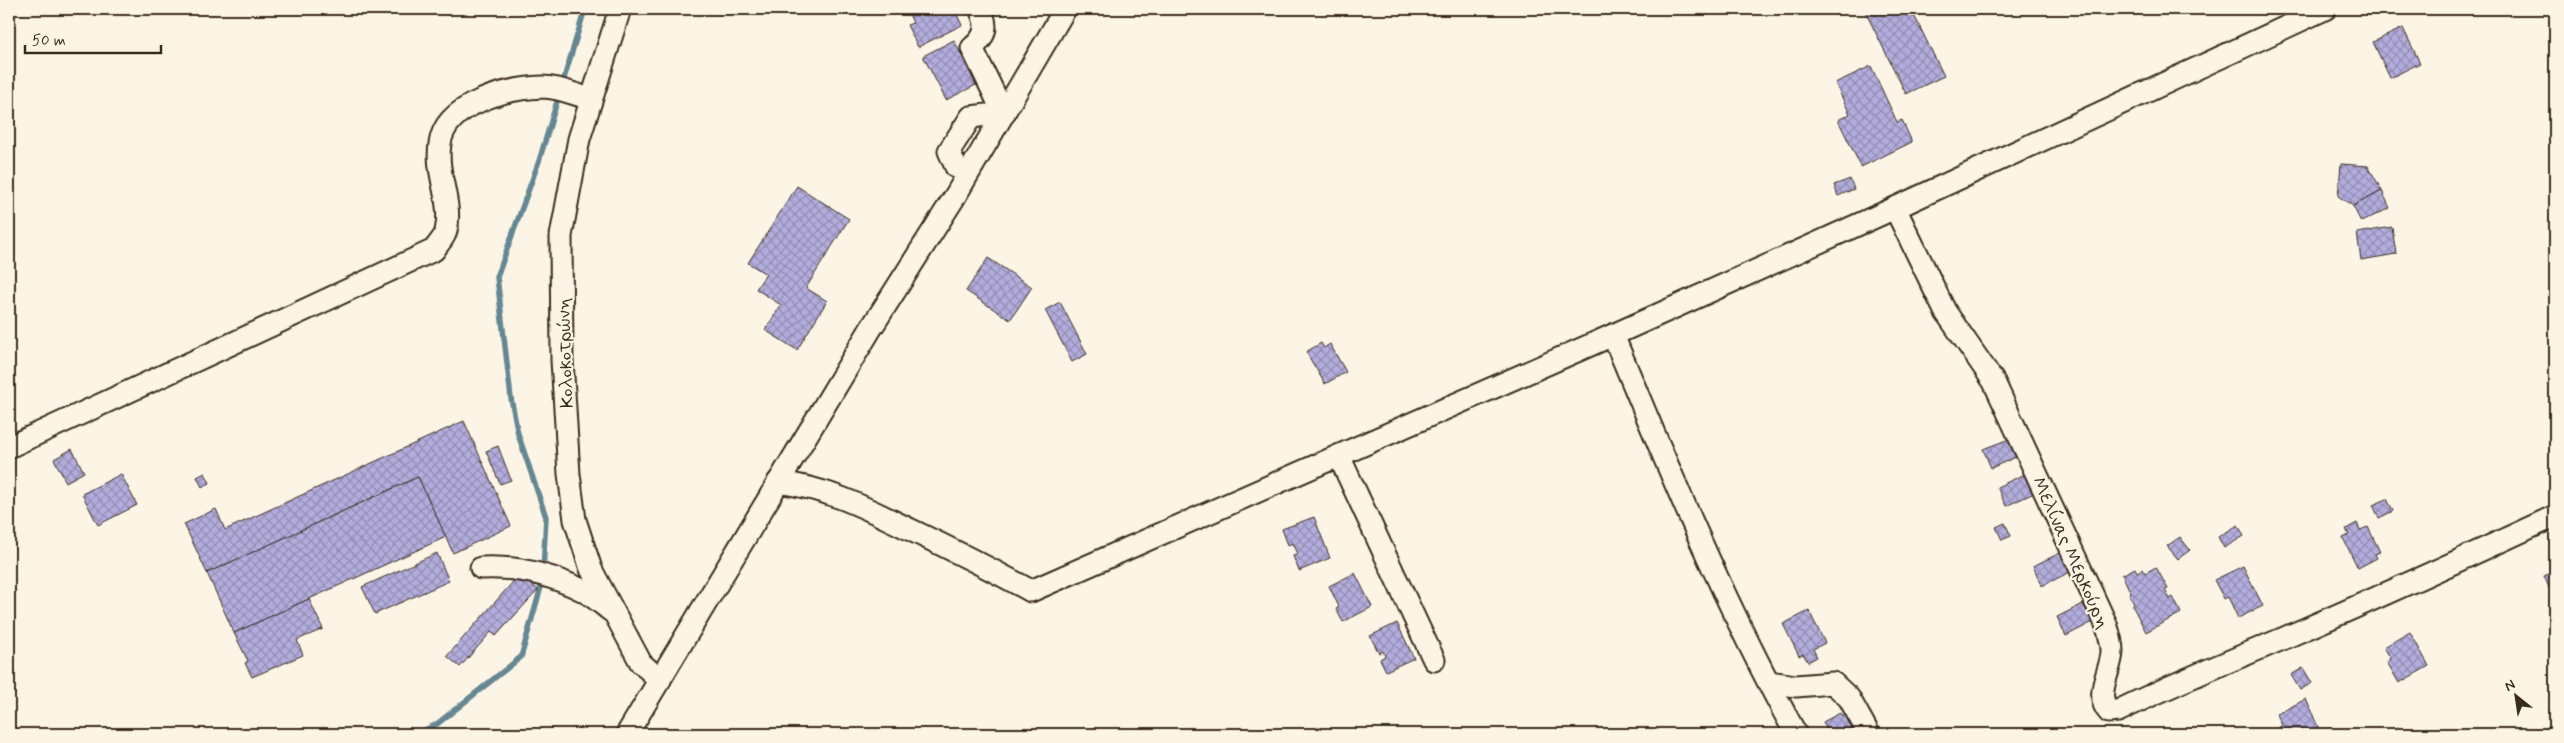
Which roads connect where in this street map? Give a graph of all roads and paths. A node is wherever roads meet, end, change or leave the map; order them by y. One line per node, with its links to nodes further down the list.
1 (620, 9): 5 (street, Κολοκοτρώνη)
2 (980, 9): 6 (street)
3 (1065, 9): 6 (street)
4 (2325, 9): 8 (street)
5 (591, 98): 10 (street); 15 (street, Κολοκοτρώνη)
6 (996, 115): 7 (street); 12 (street)
7 (956, 167)
8 (1895, 208): 9 (street); 13 (street, Μελίνας Μερκούρη)
9 (1613, 335): 11 (street); 18 (street)
10 (9, 447)
11 (1338, 456): 12 (street); 16 (street)
12 (778, 482): 17 (street)
13 (2555, 516)
14 (481, 568): 15 (street)
15 (617, 616): 17 (street, Κολοκοτρώνη)
16 (1434, 660)
17 (660, 680): 19 (street)
18 (1769, 682): 20 (street); 21 (street)
19 (627, 734)
20 (1796, 734)
21 (1869, 734)

